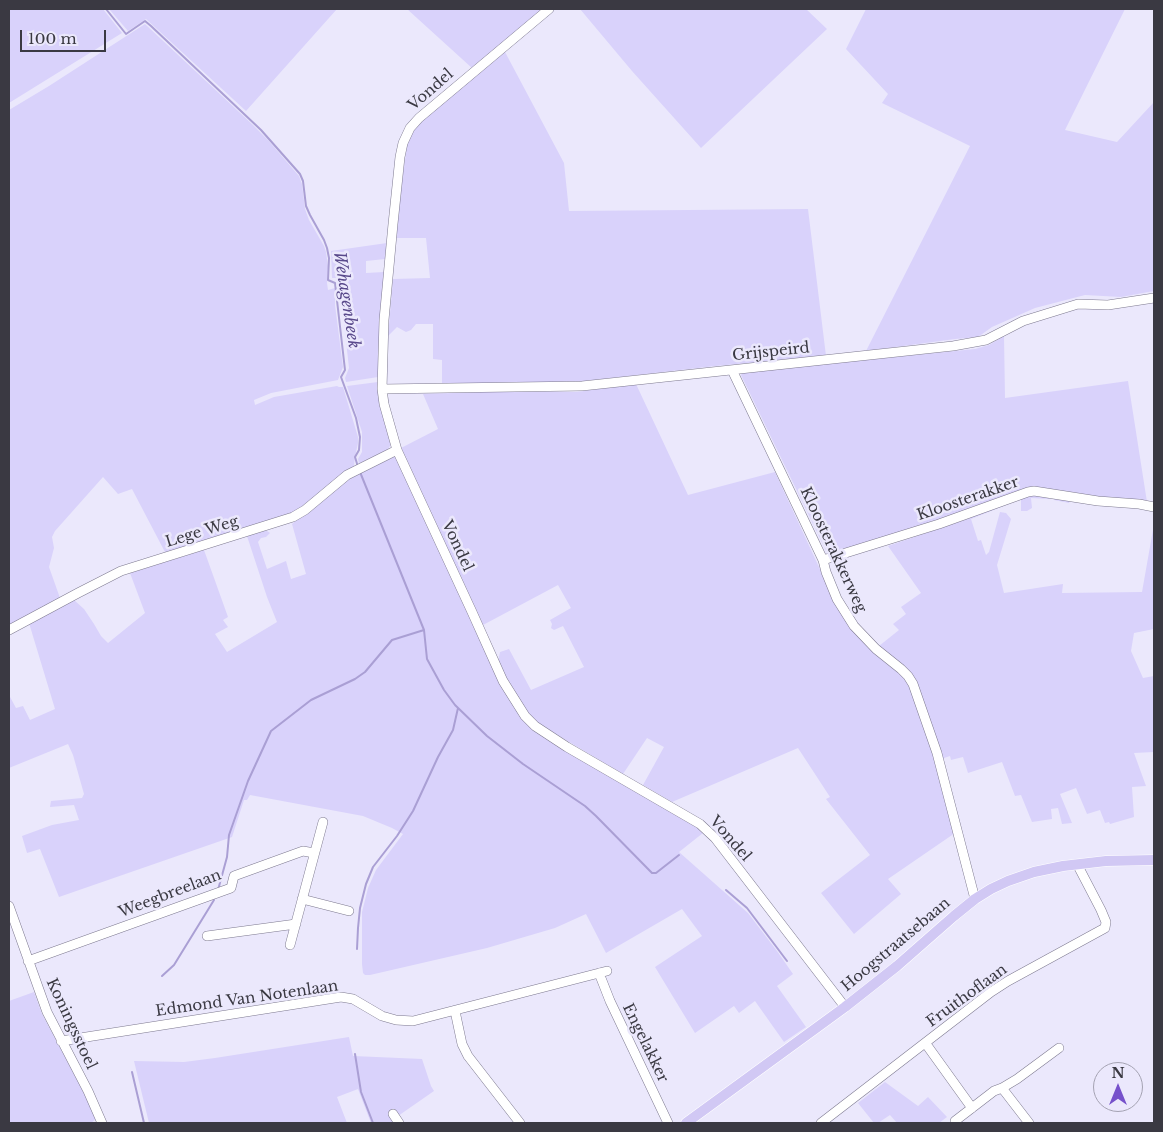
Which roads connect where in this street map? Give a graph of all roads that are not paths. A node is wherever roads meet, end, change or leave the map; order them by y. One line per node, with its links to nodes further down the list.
1 (549, 9): 4 (street, Vondel)
2 (1154, 298): 3 (street, Grijspeird)
3 (732, 370): 4 (street, Grijspeird); 7 (street, Kloosterakkerweg)
4 (382, 390): 5 (street, Vondel)
5 (397, 450): 8 (street, Lege Weg); 22 (street, Vondel)
6 (1154, 507): 7 (street, Kloosterakker)
7 (823, 560): 14 (street, Kloosterakkerweg)
8 (9, 630)
9 (323, 822): 10 (street)
10 (314, 853): 13 (street); 20 (street, Weegbreelaan)
11 (1154, 860): 12 (main road, Hoogstraatsebaan)
12 (1077, 864): 14 (main road, Hoogstraatsebaan); 25 (street, Fruithoflaan)
13 (302, 899): 16 (street); 17 (street)
14 (975, 899): 22 (main road, Hoogstraatsebaan)
15 (9, 906): 20 (street, Koningsstoel)
16 (349, 911)
17 (296, 924): 18 (street); 19 (street)
18 (207, 936)
19 (290, 945)
20 (28, 961): 24 (street, Koningsstoel)
21 (603, 972): 23 (street, Edmond Van Notenlaan); 34 (street, Engelakker)
22 (845, 1007): 35 (main road, Hoogstraatsebaan)
23 (455, 1011): 24 (street, Edmond Van Notenlaan); 33 (street)
24 (61, 1041): 31 (street, Koningsstoel)
25 (926, 1044): 28 (street); 36 (street, Fruithoflaan)
26 (1059, 1048): 27 (street)
27 (1002, 1088): 28 (street); 37 (street)
28 (972, 1108): 30 (street)
29 (394, 1114): 32 (street)
30 (955, 1120)
31 (102, 1123)
32 (399, 1123)
33 (520, 1123)
34 (668, 1123)
35 (686, 1123)
36 (821, 1123)
37 (1029, 1123)

